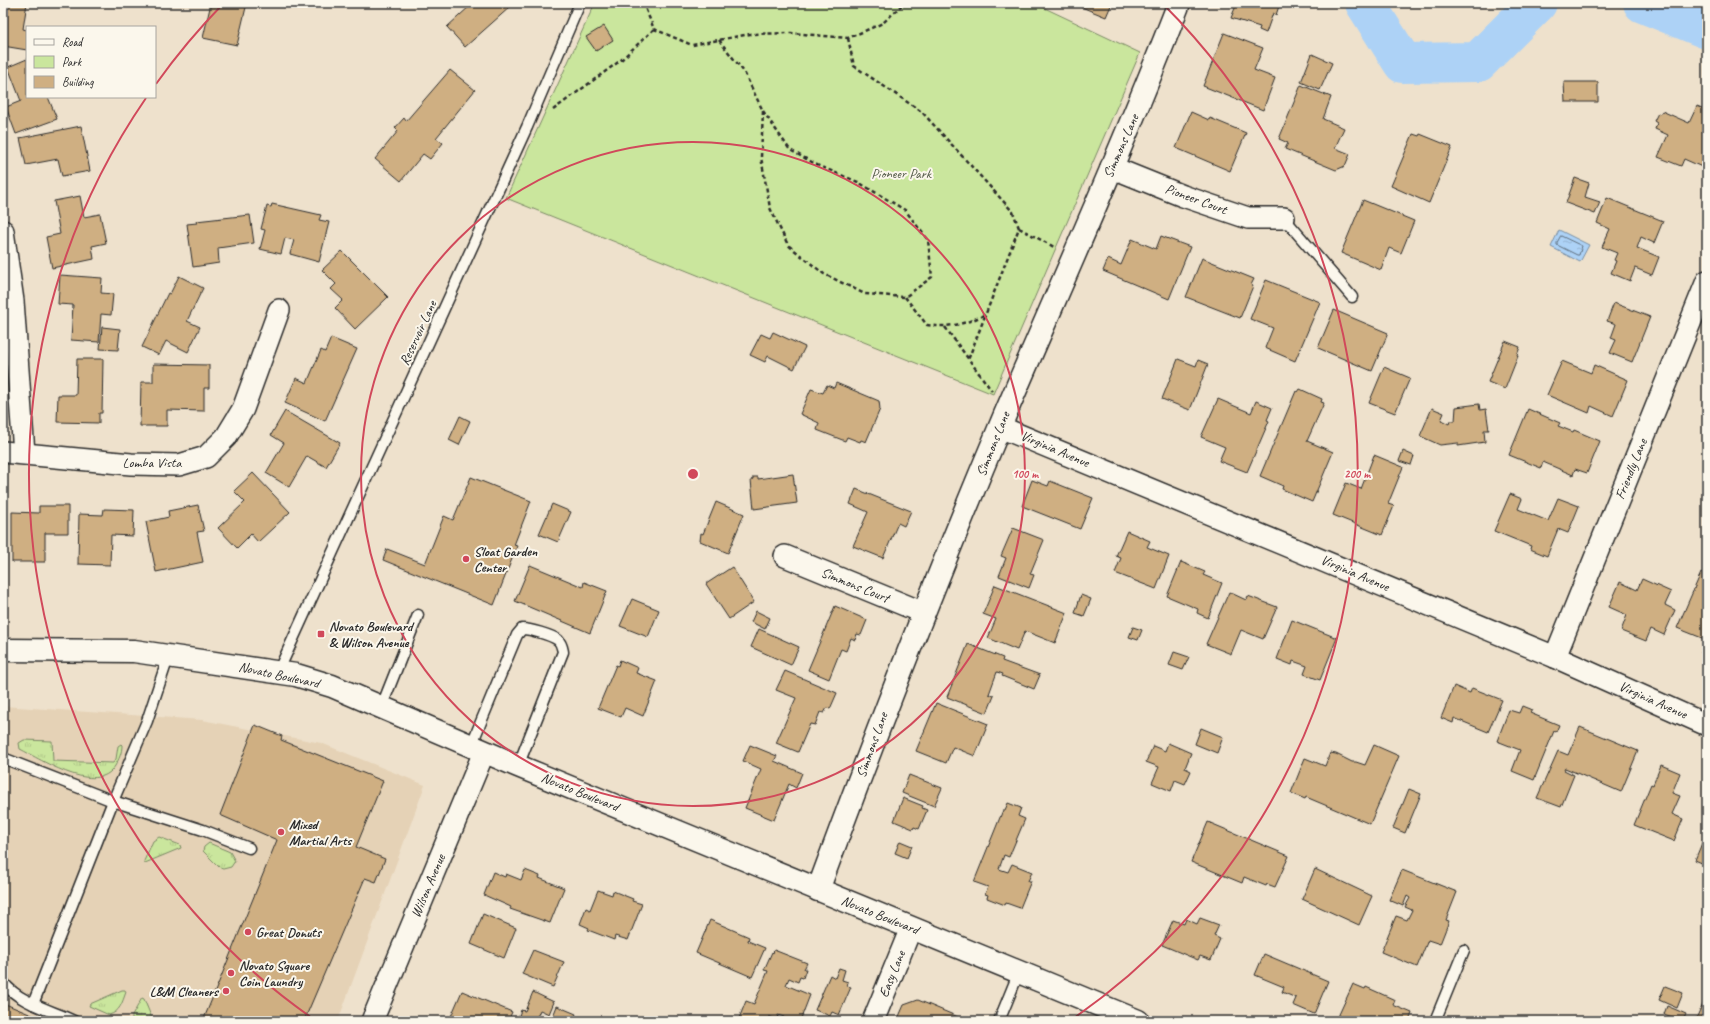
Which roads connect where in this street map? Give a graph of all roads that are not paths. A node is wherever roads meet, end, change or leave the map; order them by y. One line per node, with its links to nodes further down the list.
1 (580, 3): 18 (lane, Reservoir Lane)
2 (1179, 3): 3 (main road, Simmons Lane)
3 (1111, 167): 4 (street, Pioneer Court); 9 (main road, Simmons Lane)
4 (1284, 218): 7 (lane)
5 (3, 231): 11 (street)
6 (1707, 281): 17 (street, Friendly Lane)
7 (1352, 297)
8 (279, 310): 11 (street, Lomba Vista)
9 (1000, 427): 13 (main road, Simmons Lane); 17 (street, Virginia Avenue)
10 (3, 452): 11 (street, Lomba Vista)
11 (24, 453)
12 (786, 556): 13 (street, Simmons Court)
13 (924, 613): 26 (main road, Simmons Lane)
14 (418, 615): 19 (lane)
15 (3, 650): 16 (main road, Novato Boulevard)
16 (169, 655): 18 (main road, Novato Boulevard); 24 (lane)
17 (1555, 657): 20 (street, Virginia Avenue)
18 (278, 672): 19 (main road, Novato Boulevard)
19 (381, 708): 21 (main road, Novato Boulevard)
20 (1707, 725)
21 (477, 749): 23 (main road, Novato Boulevard); 23 (lane); 33 (street, Wilson Avenue)
22 (3, 758): 24 (lane)
23 (518, 766): 26 (main road, Novato Boulevard)
24 (113, 801): 25 (lane); 31 (lane)
25 (249, 848)
26 (818, 890): 27 (main road, Novato Boulevard)
27 (911, 928): 29 (main road, Novato Boulevard); 34 (street, Easy Lane)
28 (1464, 950): 37 (lane)
29 (1019, 972): 35 (lane); 36 (main road, Novato Boulevard)
30 (3, 982): 31 (lane)
31 (33, 1004): 32 (lane)
32 (74, 1021)
33 (372, 1021)
34 (873, 1021)
35 (999, 1021)
36 (1138, 1021)
37 (1435, 1021)

